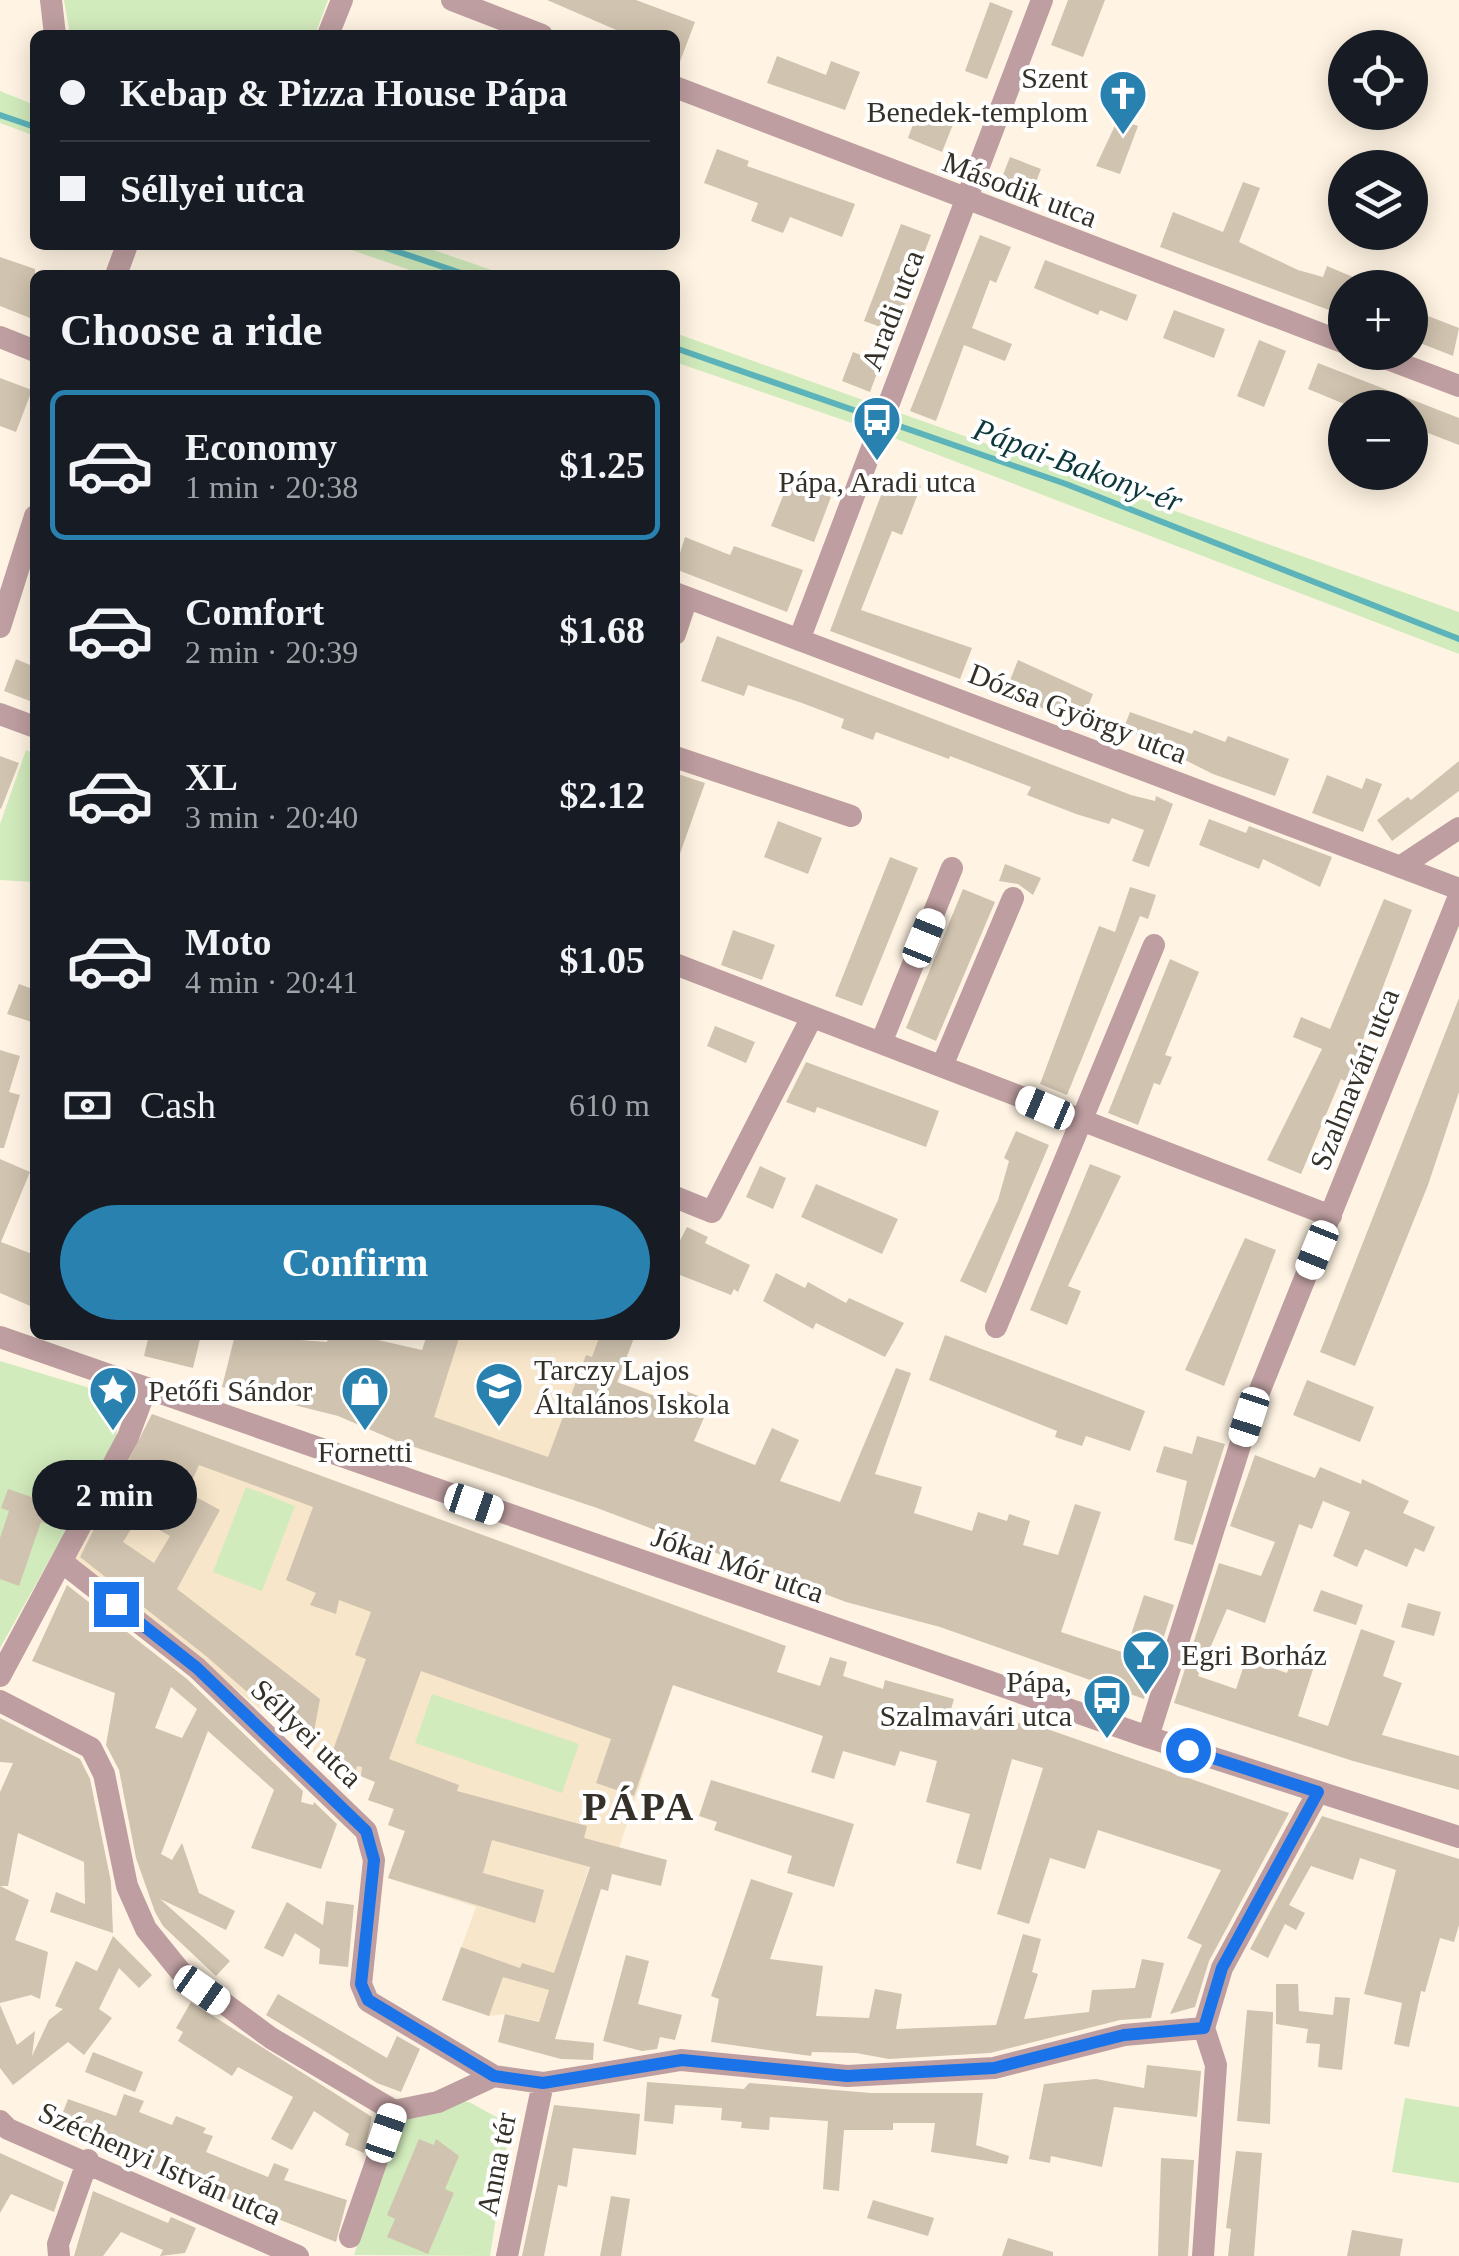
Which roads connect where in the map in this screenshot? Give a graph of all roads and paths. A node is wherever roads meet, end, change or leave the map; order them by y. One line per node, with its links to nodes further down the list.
1 (51, 0): 5 (street)
2 (342, 0): 6 (street)
3 (452, 0): 7 (street)
4 (1042, 0): 9 (street, Aradi utca)
5 (54, 30)
6 (330, 30)
7 (529, 30)
8 (680, 89): 9 (street, Második utca)
9 (965, 201): 11 (street, Második utca); 18 (street, Aradi utca)
10 (0, 337): 12 (street)
11 (1328, 338)
12 (30, 349)
13 (1417, 370): 14 (street)
14 (1459, 386)
15 (30, 532): 17 (street)
16 (681, 596): 18 (street, Dózsa György utca)
17 (0, 627)
18 (799, 640): 24 (street, Dózsa György utca)
19 (0, 714): 20 (street)
20 (30, 725)
21 (680, 759): 22 (street)
22 (851, 816)
23 (1459, 828): 24 (street)
24 (1400, 866): 26 (street, Dózsa György utca)
25 (952, 868): 31 (street)
26 (1459, 893): 35 (street, Szalmavári utca)
27 (1013, 898): 32 (street)
28 (1154, 945): 33 (street)
29 (680, 966): 30 (street)
30 (812, 1017): 31 (street); 34 (street)
31 (881, 1043): 32 (street)
32 (942, 1066): 33 (street)
33 (1079, 1122): 35 (street); 36 (street)
34 (680, 1198)
35 (1331, 1216): 42 (street, Szalmavári utca)
36 (996, 1327)
37 (0, 1337): 38 (street, Jókai Mór utca)
38 (145, 1391): 39 (street); 42 (street, Jókai Mór utca)
39 (62, 1562): 40 (street); 46 (street, Séllyei utca)
40 (0, 1676)
41 (0, 1701): 49 (street)
42 (1148, 1737): 43 (street, Jókai Mór utca)
43 (1318, 1792): 44 (street, Jókai Mór utca); 45 (street)
44 (1459, 1837)
45 (1204, 2028): 48 (street, Anna tér); 56 (street)
46 (430, 2039): 47 (street, Anna tér)
47 (494, 2076): 48 (street, Anna tér); 49 (street, Anna tér)
48 (543, 2083): 55 (street, Anna tér)
49 (394, 2110): 52 (street)
50 (0, 2120): 51 (street, Széchenyi István utca)
51 (88, 2160): 53 (street); 54 (street, Széchenyi István utca)
52 (350, 2237)
53 (60, 2256)
54 (298, 2256)
55 (507, 2256)
56 (1203, 2256)

